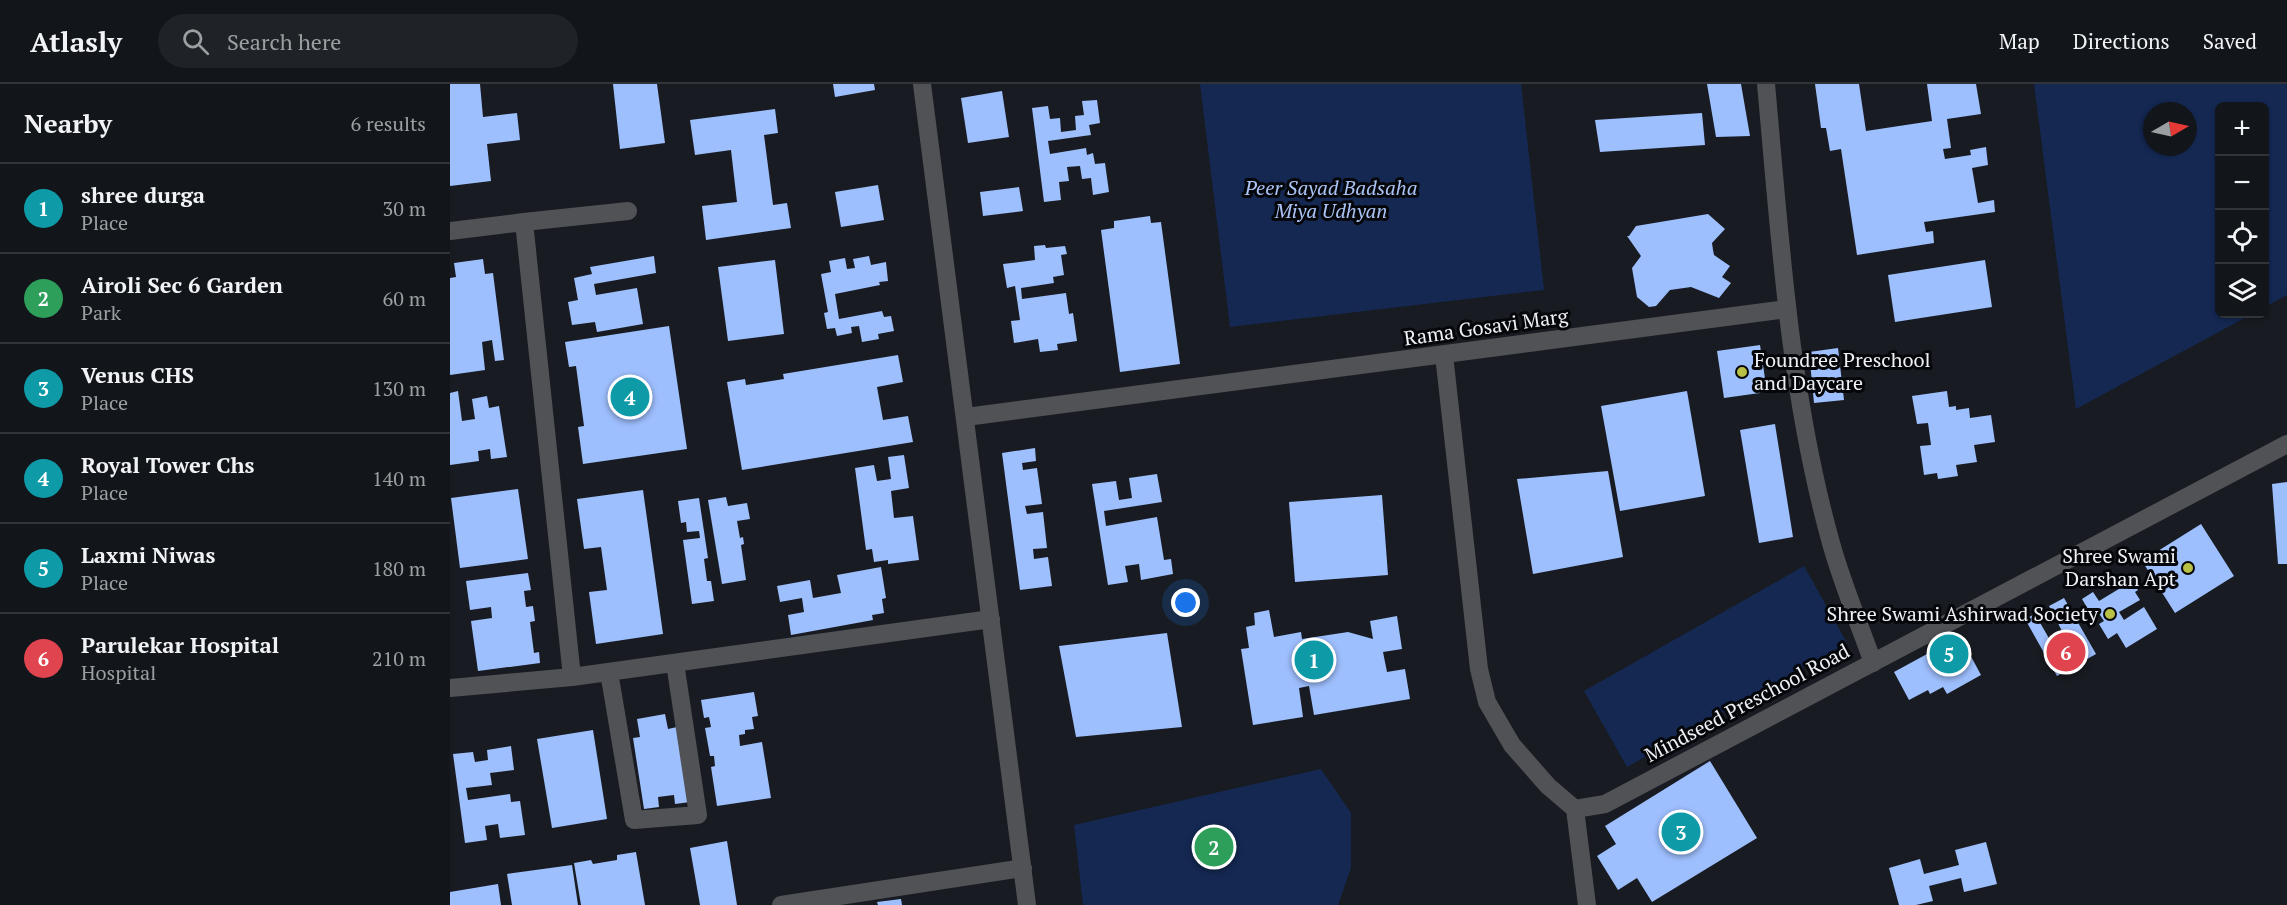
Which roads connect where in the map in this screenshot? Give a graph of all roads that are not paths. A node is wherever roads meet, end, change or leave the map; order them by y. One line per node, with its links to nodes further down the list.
1 (922, 84): 8 (street)
2 (1766, 84): 6 (street)
3 (628, 211): 4 (street)
4 (524, 222): 5 (street); 14 (street)
5 (450, 231)
6 (1787, 309): 7 (street, Rama Gosavi Marg); 12 (street)
7 (1444, 355): 8 (street, Rama Gosavi Marg); 16 (street)
8 (966, 417): 10 (street)
9 (2287, 444): 12 (street, Mindseed Preschool Road)
10 (991, 619): 11 (street); 17 (street)
11 (675, 663): 13 (street); 13 (street)
12 (1873, 663): 16 (street, Mindseed Preschool Road)
13 (609, 672): 14 (street)
14 (572, 677): 15 (street)
15 (450, 688)
16 (1575, 809): 20 (street)
17 (1023, 868): 18 (street); 19 (street)
18 (781, 905)
19 (1027, 905)
20 (1587, 905)

